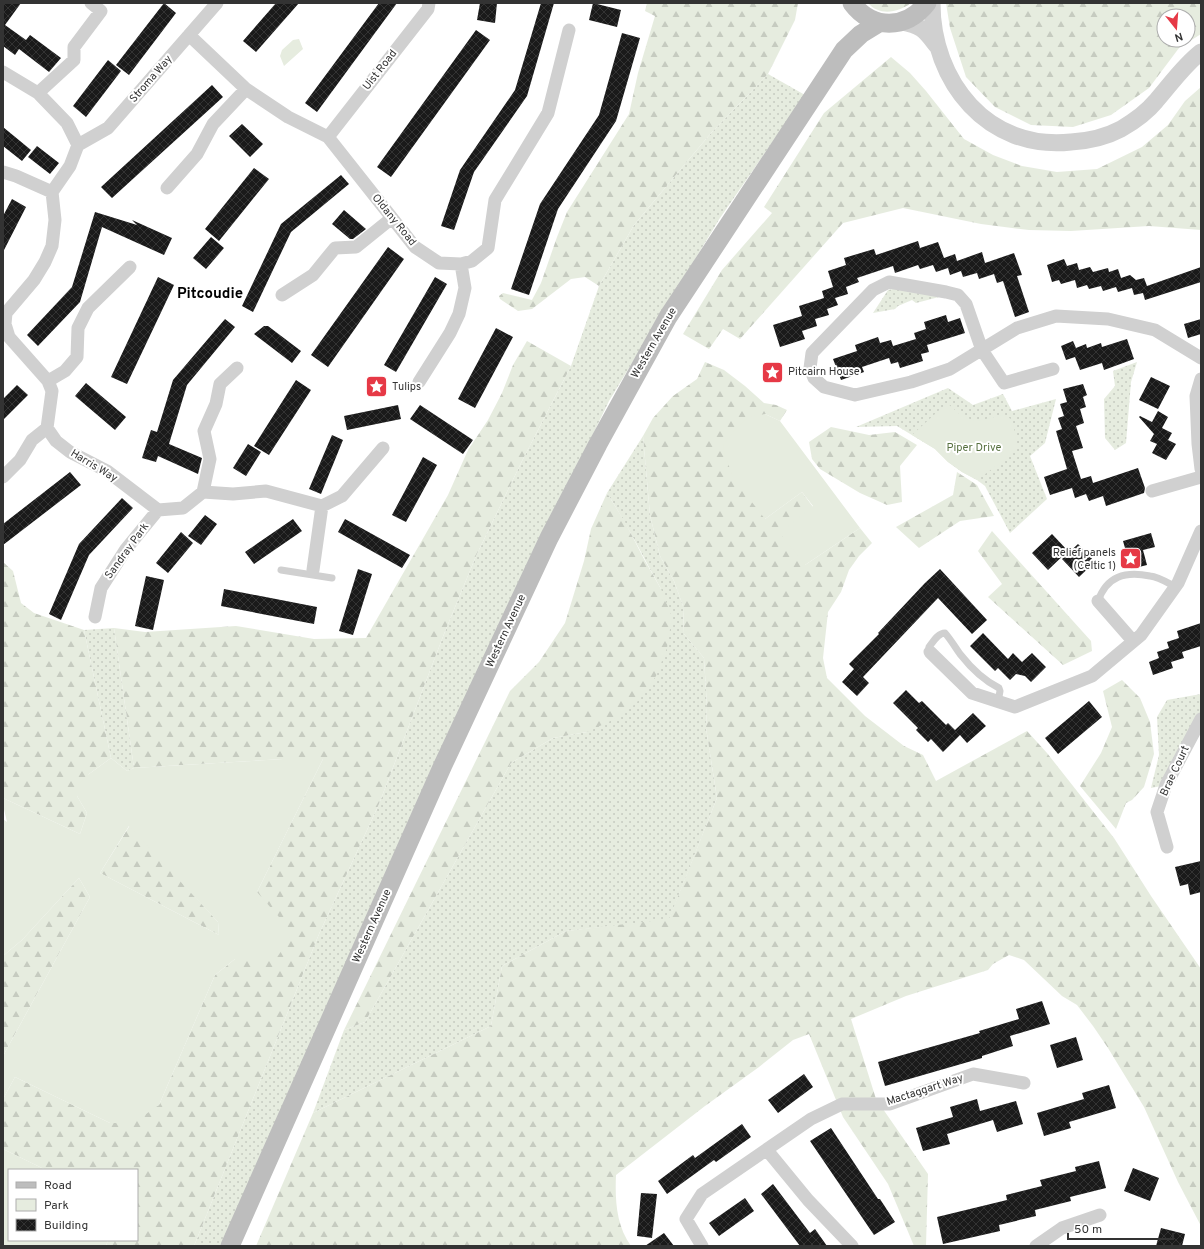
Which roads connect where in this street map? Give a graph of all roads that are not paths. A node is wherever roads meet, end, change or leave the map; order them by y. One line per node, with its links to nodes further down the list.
1 (91, 3): 16 (street)
2 (217, 3): 10 (street, Stroma Way)
3 (429, 3): 17 (street, Uist Road)
4 (851, 3): 7 (main road); 11 (main road, Western Avenue)
5 (927, 3): 8 (main road)
6 (932, 3): 12 (street)
7 (879, 22): 8 (main road); 11 (main road, Western Avenue)
8 (902, 22): 12 (street)
9 (569, 30): 23 (street, Oldany Road)
10 (189, 35): 15 (street, Oldany Road); 18 (street, Stroma Way)
11 (844, 50): 58 (main road, Western Avenue)
12 (940, 50): 13 (street)
13 (1201, 52)
14 (3, 72): 16 (street)
15 (246, 89): 17 (street, Oldany Road); 20 (street)
16 (38, 93): 18 (street)
17 (328, 137): 22 (street, Oldany Road)
18 (78, 145): 21 (street)
19 (3, 172): 21 (street)
20 (167, 188)
21 (52, 192): 26 (street)
22 (392, 218): 23 (street, Oldany Road); 25 (street)
23 (461, 264): 33 (street)
24 (130, 268): 32 (street)
25 (282, 295)
26 (5, 313): 32 (street)
27 (982, 350): 27 (street); 28 (street); 30 (street)
28 (1201, 358)
29 (236, 368): 40 (street)
30 (1053, 369)
31 (1201, 379): 36 (street)
32 (48, 381): 34 (street)
33 (419, 382)
34 (47, 428): 37 (street); 42 (street, Harris Way)
35 (383, 448): 41 (street)
36 (1201, 469)
37 (3, 477)
38 (1201, 477): 39 (street)
39 (1152, 491)
40 (203, 492): 41 (street); 42 (street)
41 (322, 506): 45 (street)
42 (158, 510): 49 (street, Sandray Park)
43 (1201, 531): 47 (street)
44 (281, 570): 45 (lane)
45 (312, 572): 46 (lane)
46 (332, 578)
47 (1176, 587): 48 (lane); 50 (street)
48 (1098, 601): 50 (street)
49 (95, 617)
50 (1133, 641): 52 (street)
51 (930, 652): 52 (street); 52 (lane)
52 (998, 702)
53 (1201, 719): 54 (street, Brae Court)
54 (1167, 848)
55 (1024, 1083): 56 (street, Mactaggart Way)
56 (767, 1150): 59 (street, Mactaggart Way); 60 (street)
57 (1100, 1215): 61 (street)
58 (230, 1246)
59 (702, 1246)
60 (852, 1246)
61 (1036, 1246)

